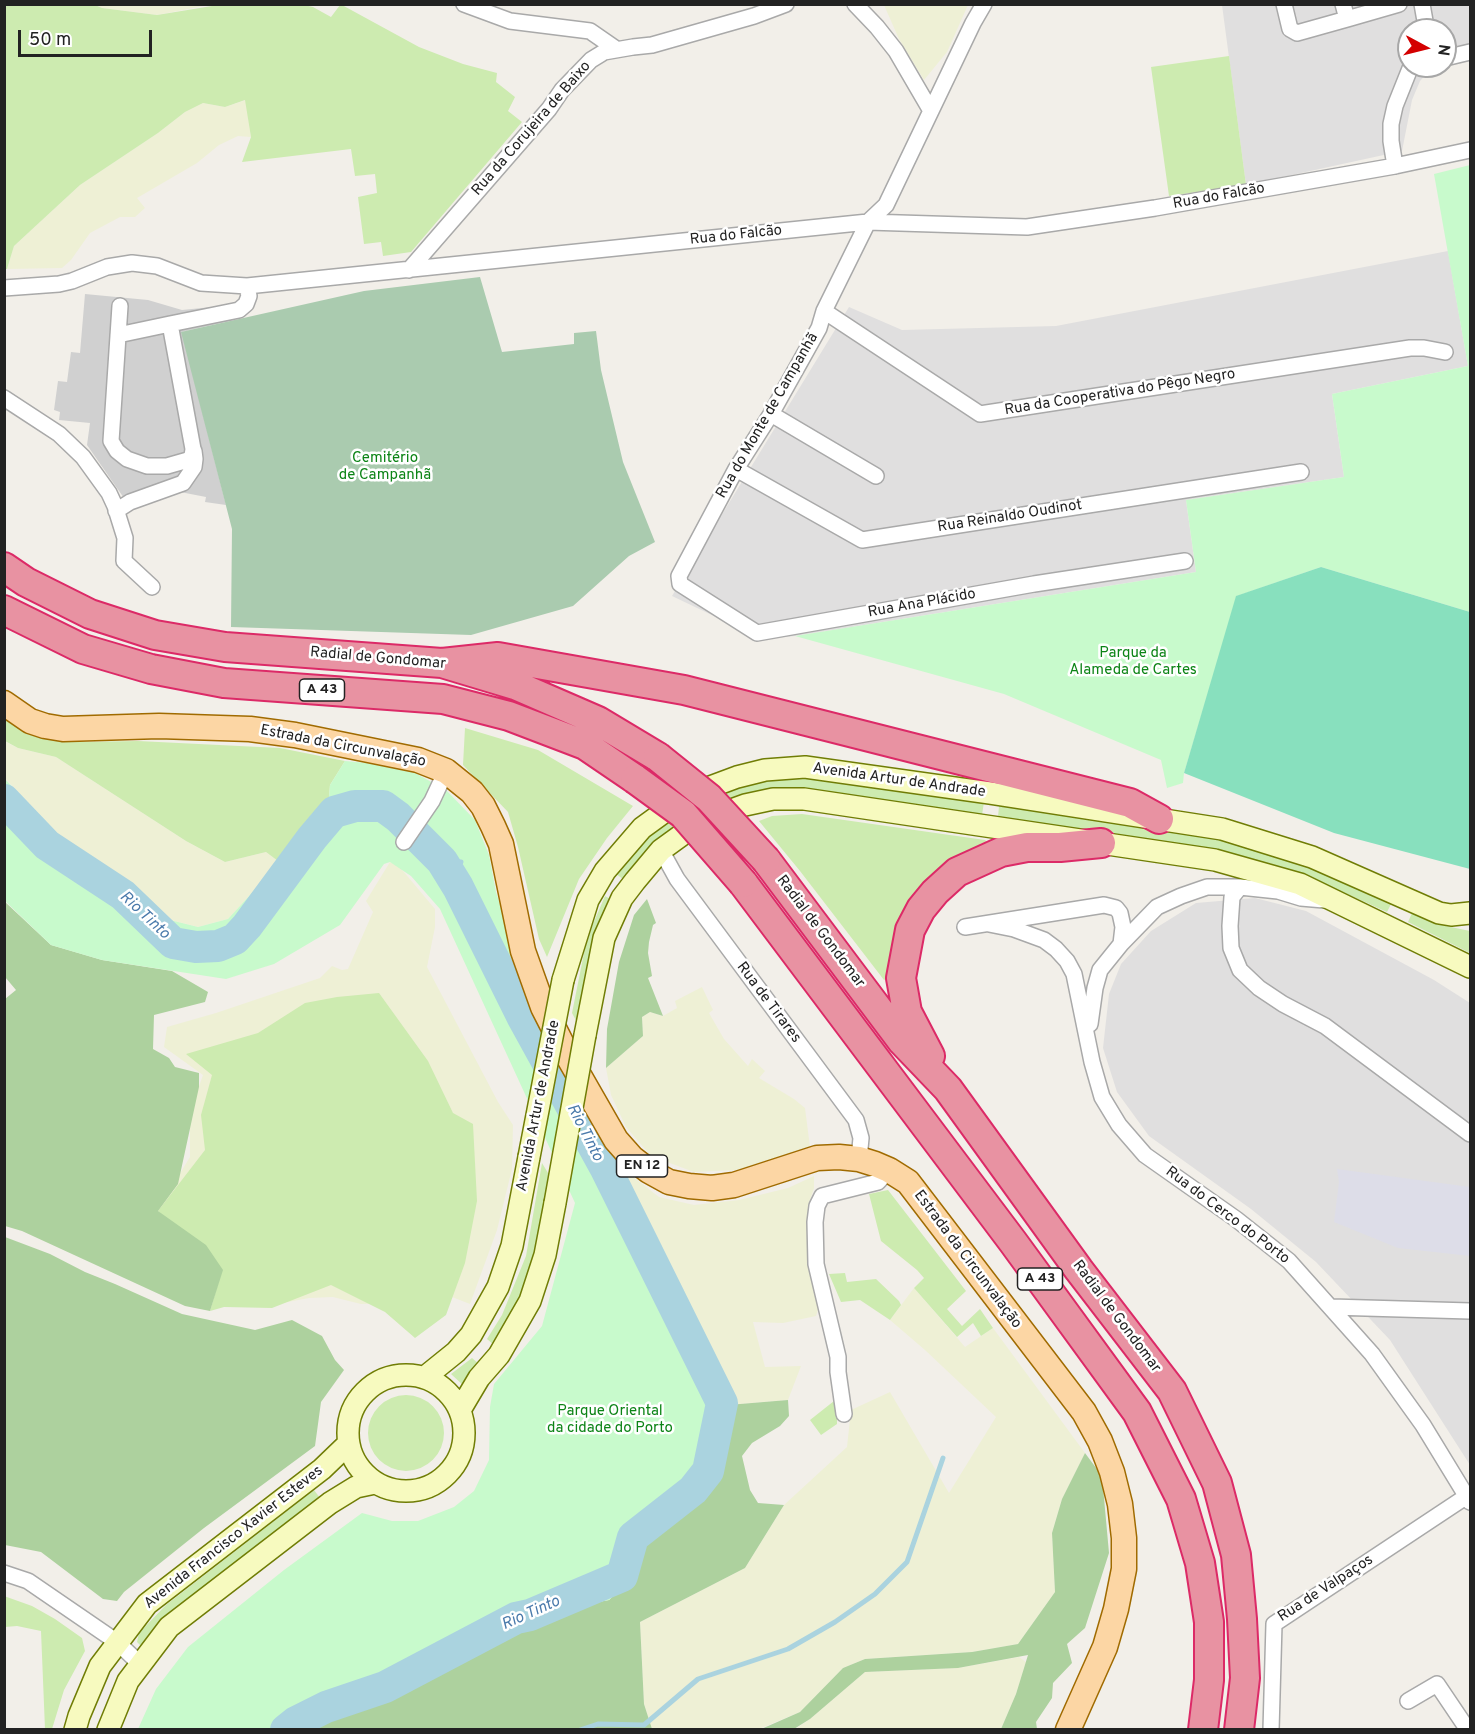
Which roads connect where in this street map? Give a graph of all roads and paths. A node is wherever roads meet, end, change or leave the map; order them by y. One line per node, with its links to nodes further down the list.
1 (464, 4): 8 (street)
2 (786, 4): 8 (street, Rua da Corujeira de Baixo)
3 (855, 4): 10 (street)
4 (984, 4): 10 (street, Rua do Monte de Campanhã)
5 (1284, 4): 7 (street)
6 (1399, 4): 7 (street)
7 (1345, 12)
8 (616, 49): 14 (street, Rua da Corujeira de Baixo)
9 (1406, 78): 12 (street)
10 (931, 111): 13 (street, Rua do Monte de Campanhã)
11 (1470, 150): 12 (street, Rua do Falcão)
12 (1395, 166): 13 (street, Rua do Falcão)
13 (868, 222): 14 (street, Rua do Falcão); 18 (street, Rua do Monte de Campanhã)
14 (409, 270): 15 (street, Rua do Falcão)
15 (247, 286): 16 (street, Rua do Falcão); 19 (street)
16 (4, 288)
17 (120, 306): 20 (street)
18 (824, 311): 21 (street, Rua da Cooperativa do Pêgo Negro); 23 (street, Rua do Monte de Campanhã)
19 (170, 324): 20 (street); 24 (street)
20 (118, 335): 24 (street)
21 (1445, 352)
22 (4, 398): 28 (street)
23 (771, 414): 25 (street, Rua do Monte de Campanhã); 27 (street)
24 (193, 449): 28 (street)
25 (736, 469): 26 (street, Rua Reinaldo Oudinot); 31 (street, Rua do Monte de Campanhã)
26 (1301, 472)
27 (876, 476)
28 (116, 511): 32 (street)
29 (1185, 561): 31 (street, Rua Ana Plácido)
30 (4, 567): 34 (highway, Radial de Gondomar / A 43)
31 (679, 576)
32 (152, 587)
33 (4, 610): 68 (highway, A 43, bridge)
34 (442, 663): 37 (highway); 49 (highway, Radial de Gondomar / A 43, bridge)
35 (4, 703): 36 (main road, Estrada da Circunvalação / EN 12)
36 (446, 771): 38 (street); 51 (main road, Estrada da Circunvalação / EN 12)
37 (1159, 819): 43 (main road, Avenida Artur de Andrade); 55 (main road, Avenida Artur de Andrade, bridge)
38 (404, 842)
39 (1101, 843): 40 (main road, Avenida Artur de Andrade); 42 (main road, Avenida Artur de Andrade); 49 (highway)
40 (661, 850): 51 (street, Rua de Tirares); 56 (main road, Avenida Artur de Andrade, bridge)
41 (1240, 887): 42 (street, Rua do Cerco do Porto); 46 (street, Rua do Cerco do Porto); 50 (street)
42 (1336, 901): 47 (main road, Avenida Artur de Andrade)
43 (1470, 913)
44 (989, 924): 45 (street); 46 (street); 48 (street, Rua do Cerco do Porto)
45 (965, 927)
46 (1121, 944): 48 (street, Rua do Cerco do Porto)
47 (1470, 967)
48 (1089, 1038): 53 (street, Rua do Cerco do Porto)
49 (948, 1089): 69 (highway, Radial de Gondomar / A 43)
50 (1470, 1134)
51 (859, 1159): 52 (main road, Estrada da Circunvalação / EN 12)
52 (889, 1170): 57 (street); 67 (main road, Estrada da Circunvalação / EN 12)
53 (1331, 1307): 54 (street); 60 (street, Rua do Cerco do Porto)
54 (1470, 1311)
55 (425, 1377): 56 (main road); 58 (main road)
56 (460, 1410): 59 (main road)
57 (844, 1414)
58 (348, 1444): 59 (main road); 62 (main road, Avenida Francisco Xavier Esteves)
59 (375, 1483): 63 (main road, Avenida Francisco Xavier Esteves)
60 (1469, 1499): 70 (street, Rua de Valpaços)
61 (4, 1574): 62 (street)
62 (117, 1642): 63 (street); 65 (main road, Avenida Francisco Xavier Esteves)
63 (140, 1664): 66 (main road, Avenida Francisco Xavier Esteves)
64 (1408, 1701): 71 (street)
65 (75, 1730)
66 (108, 1730)
67 (1068, 1730)
68 (1203, 1730)
69 (1239, 1730)
70 (1271, 1730)
71 (1468, 1730)

